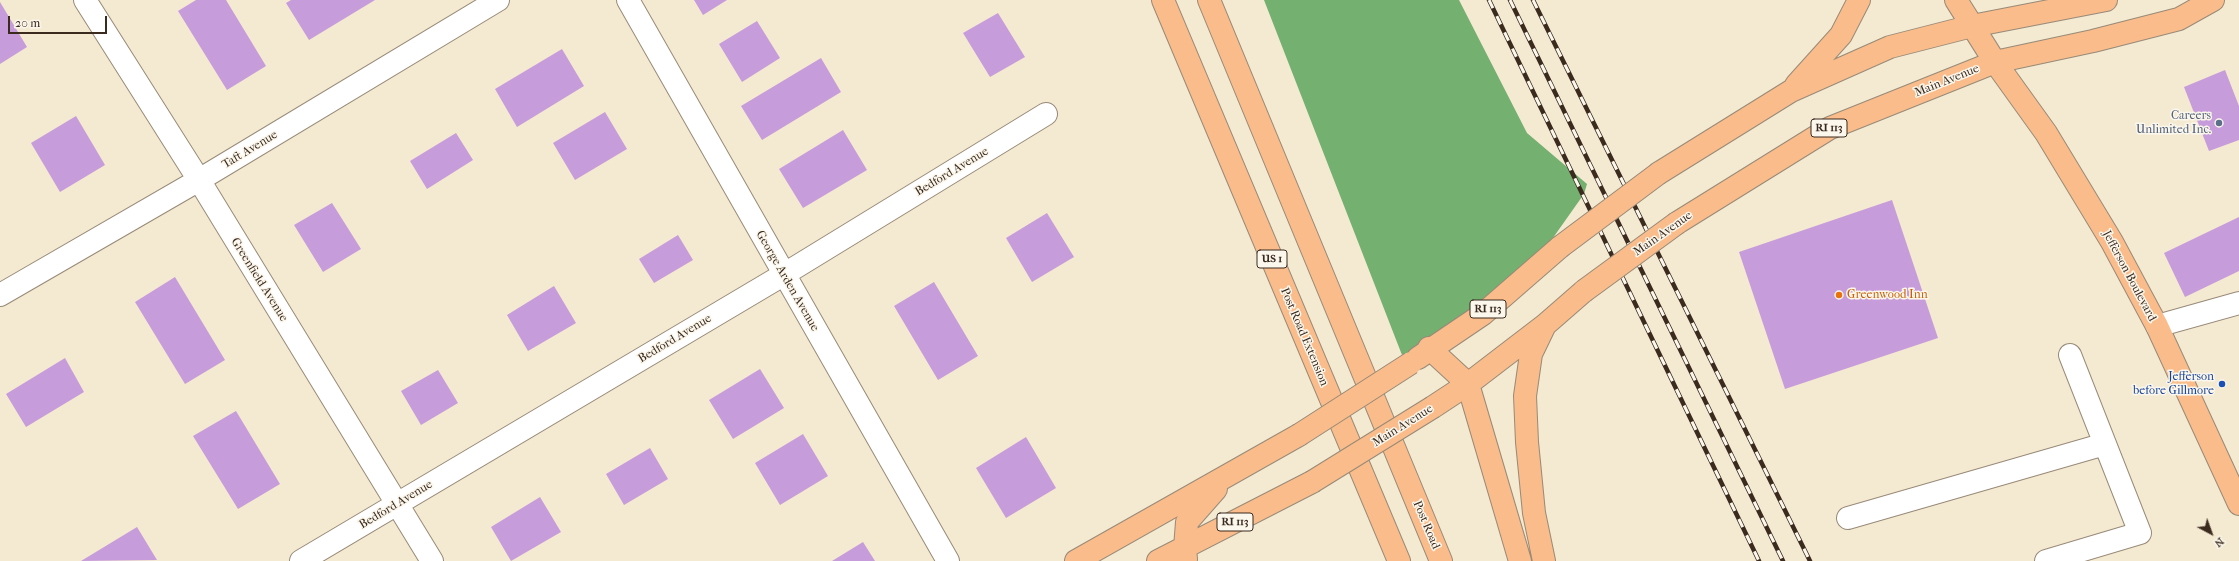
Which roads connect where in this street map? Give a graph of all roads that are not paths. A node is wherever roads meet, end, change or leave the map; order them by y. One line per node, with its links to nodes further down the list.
1 (85, 0): 14 (street, Greenfield Avenue)
2 (498, 0): 14 (street, Taft Avenue)
3 (628, 0): 15 (street, George Arden Avenue)
4 (1163, 0): 34 (main road, Post Road Extension / US 1)
5 (1209, 0): 35 (main road, Post Road)
6 (1859, 0): 12 (main road)
7 (1956, 0): 10 (main road)
8 (2106, 0): 10 (main road, RI 113)
9 (2213, 0): 11 (main road, Main Avenue / RI 113)
10 (1972, 26): 11 (main road); 12 (main road, RI 113)
11 (1995, 62): 18 (main road, Main Avenue / RI 113, bridge); 19 (main road, Jefferson Boulevard)
12 (1791, 90): 20 (main road, RI 113, bridge)
13 (1046, 114): 15 (street, Bedford Avenue)
14 (200, 180): 16 (street, Taft Avenue); 25 (street, Greenfield Avenue)
15 (783, 275): 25 (street, Bedford Avenue); 31 (street, George Arden Avenue)
16 (0, 295)
17 (2239, 303): 19 (street)
18 (1545, 325): 22 (main road, Main Avenue / RI 113); 37 (main road)
19 (2157, 326): 26 (main road, Jefferson Boulevard)
20 (1429, 348): 22 (main road); 24 (main road, RI 113, bridge)
21 (2070, 355): 23 (street)
22 (1468, 384): 28 (main road, Main Avenue / RI 113, bridge); 36 (main road)
23 (2105, 444): 27 (street); 38 (street)
24 (1226, 477): 28 (main road); 32 (main road, RI 113)
25 (398, 504): 29 (street, Bedford Avenue); 30 (street, Greenfield Avenue)
26 (2239, 504)
27 (1848, 518)
28 (1186, 555): 33 (main road, Main Avenue / RI 113)
29 (301, 561)
30 (432, 561)
31 (948, 561)
32 (1076, 561)
33 (1158, 561)
34 (1399, 561)
35 (1441, 561)
36 (1520, 561)
37 (1544, 561)
38 (2046, 561)

